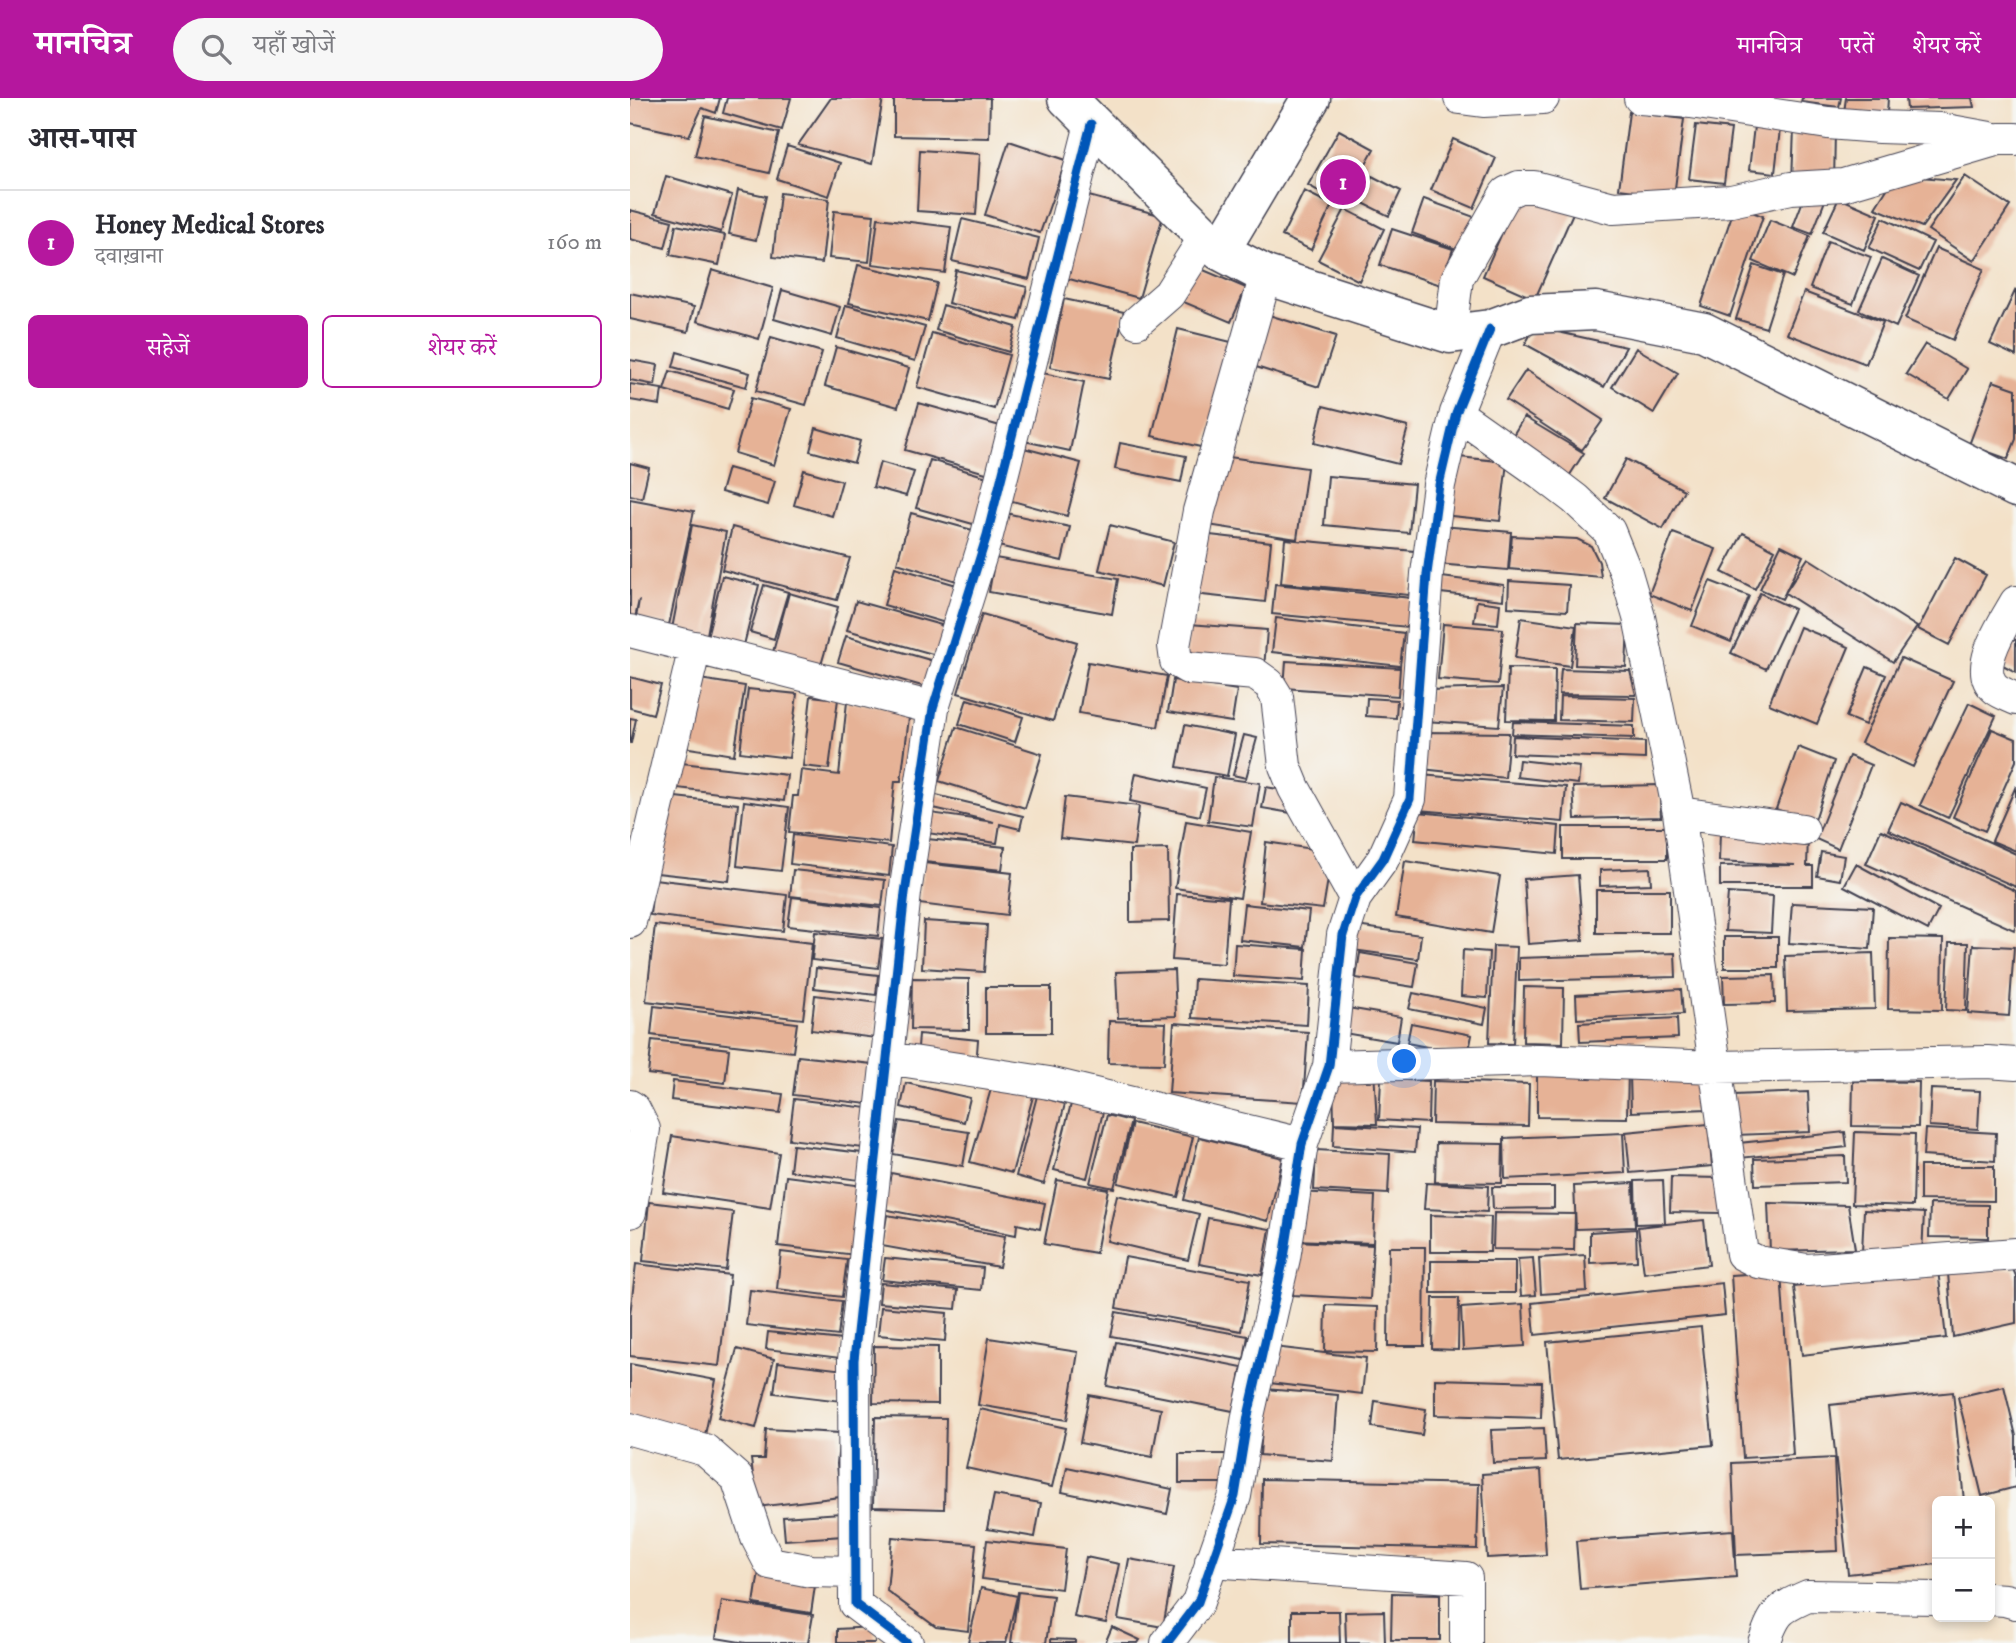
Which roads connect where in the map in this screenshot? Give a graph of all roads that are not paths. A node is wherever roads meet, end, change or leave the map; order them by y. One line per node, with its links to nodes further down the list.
1 (1311, 98): 7 (street)
2 (1460, 98): 3 (street)
3 (1523, 98)
4 (1640, 98): 6 (street)
5 (1079, 111): 7 (street); 18 (street)
6 (2007, 139): 11 (street)
7 (1212, 244): 8 (street); 9 (street)
8 (1266, 275): 11 (street); 21 (street)
9 (1137, 322)
10 (1490, 329): 11 (street); 12 (street); 13 (street)
11 (1450, 334)
12 (1456, 413): 19 (street); 21 (street)
13 (2016, 488)
14 (2016, 602): 17 (street)
15 (630, 631): 16 (street)
16 (695, 647): 18 (street); 22 (street)
17 (2016, 699)
18 (933, 708): 23 (street)
19 (1679, 813): 20 (street); 26 (street)
20 (1803, 830)
21 (1355, 898): 25 (street)
22 (630, 922)
23 (887, 1058): 28 (street); 33 (street)
24 (2016, 1064): 26 (street)
25 (1329, 1066): 26 (street); 28 (street)
26 (1714, 1067): 30 (street)
27 (630, 1106): 29 (street)
28 (1302, 1144): 32 (street)
29 (630, 1212)
30 (2016, 1254)
31 (630, 1429): 33 (street)
32 (1211, 1561): 38 (street); 39 (street)
33 (855, 1572): 37 (street)
34 (1932, 1598): 40 (street)
35 (1995, 1599): 36 (street)
36 (2016, 1604)
37 (907, 1643)
38 (1167, 1643)
39 (1466, 1643)
40 (1764, 1643)

